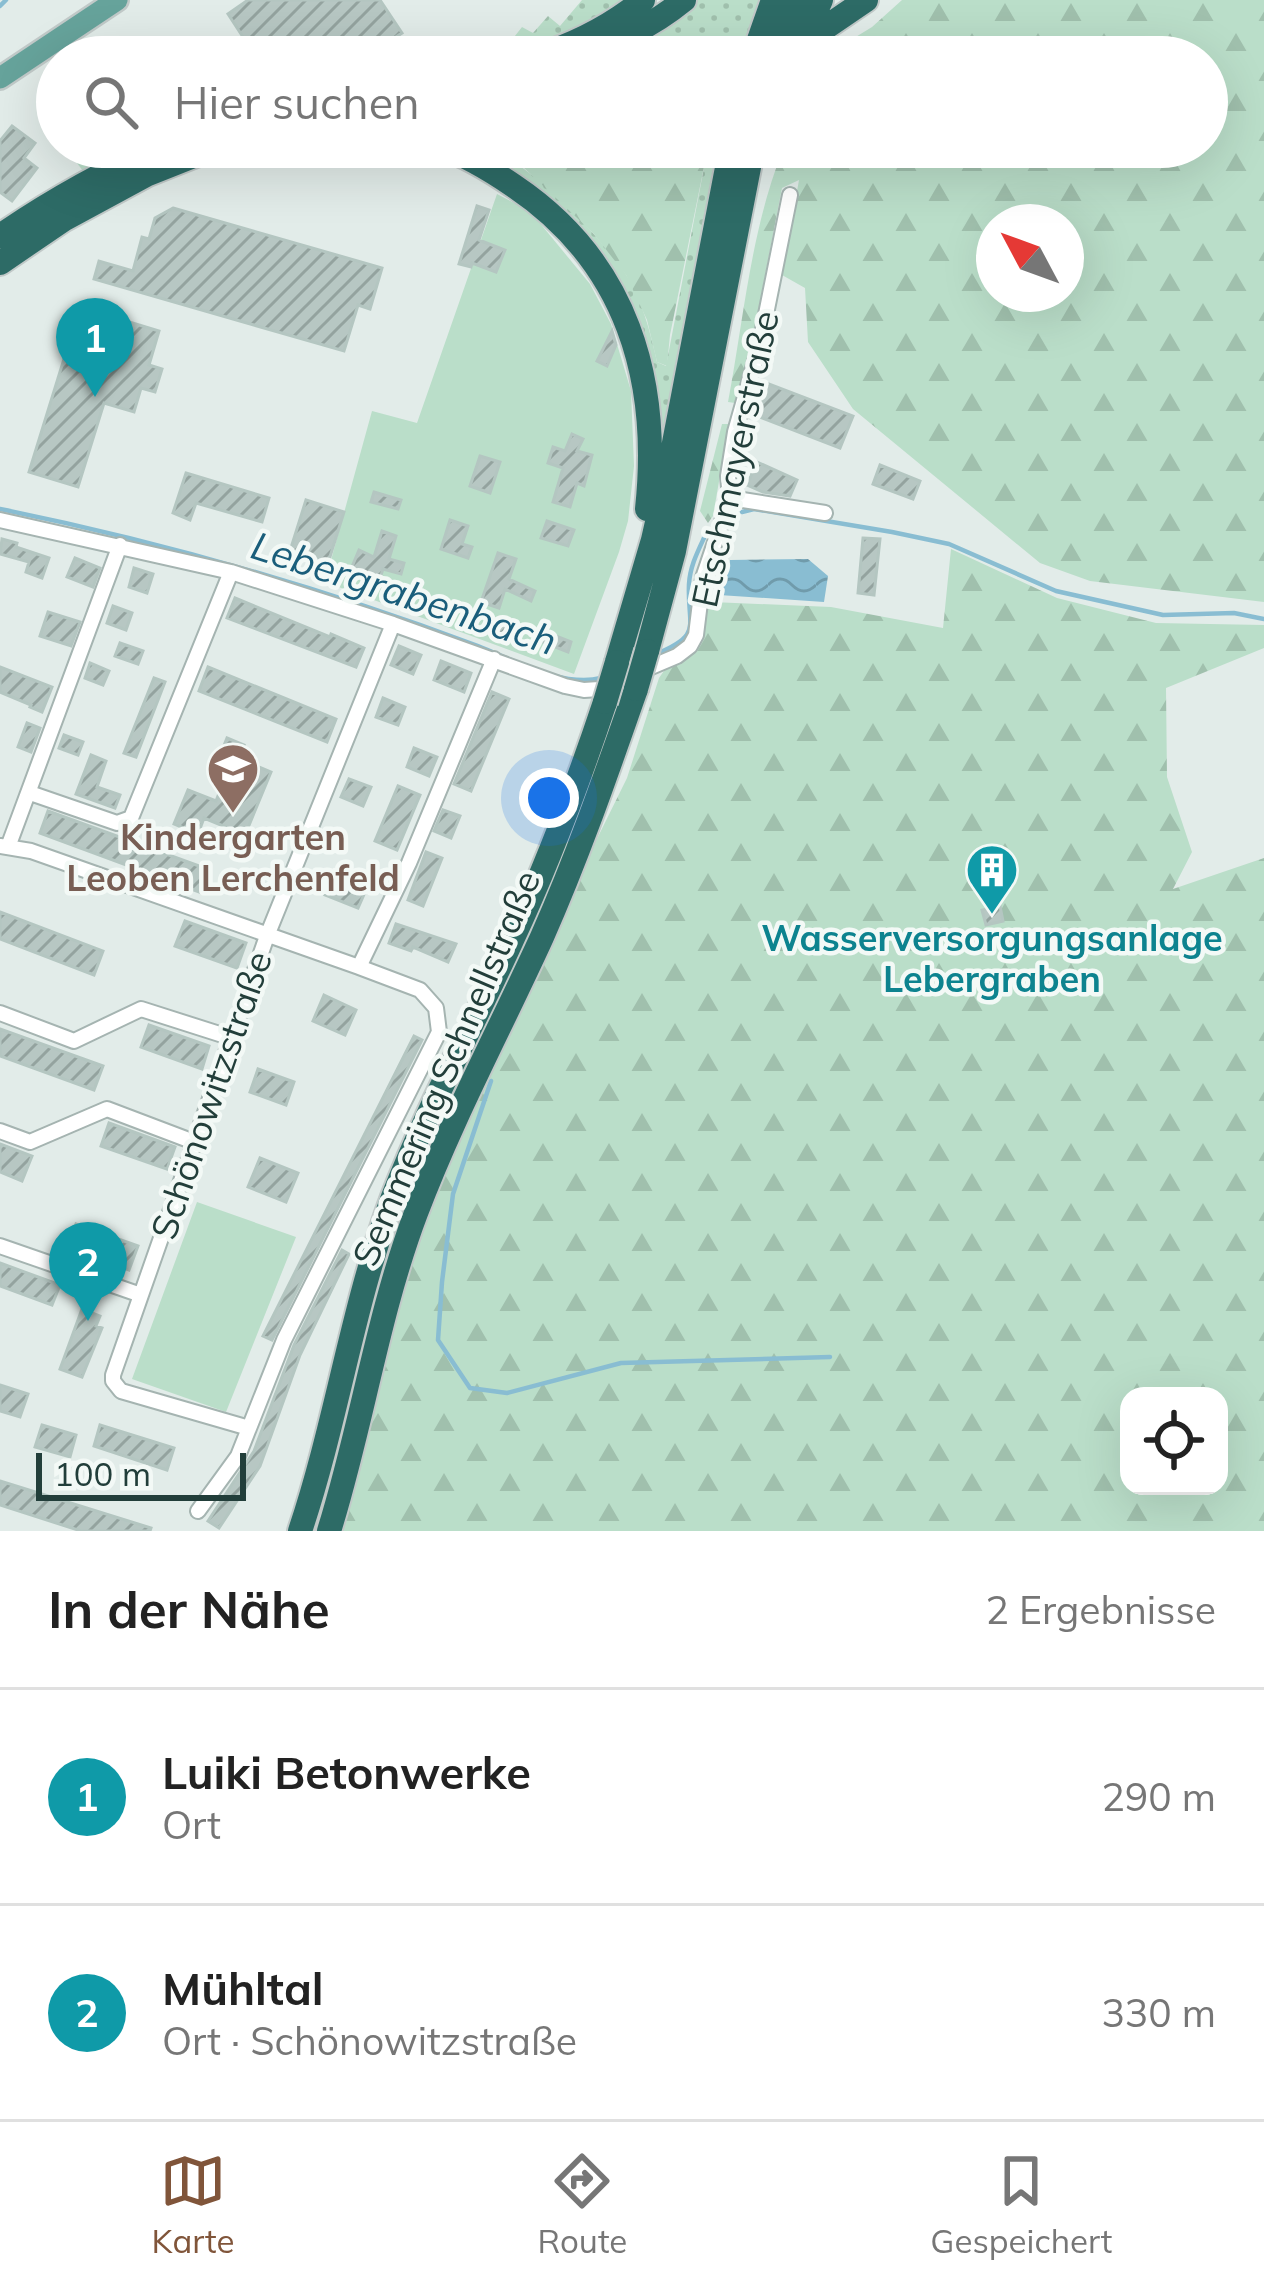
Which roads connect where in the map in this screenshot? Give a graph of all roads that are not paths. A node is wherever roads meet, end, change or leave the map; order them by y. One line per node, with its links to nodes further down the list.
1 (117, 0): 9 (main road)
2 (643, 0): 10 (highway)
3 (684, 0): 11 (highway)
4 (773, 0): 12 (highway)
5 (796, 0): 13 (highway)
6 (821, 0): 14 (highway)
7 (866, 0): 8 (highway)
8 (822, 30)
9 (63, 36)
10 (591, 36)
11 (628, 36)
12 (760, 36)
13 (783, 36)
14 (805, 36)
15 (36, 54): 16 (main road)
16 (0, 78)
17 (113, 168): 23 (highway)
18 (163, 168): 24 (highway)
19 (486, 168): 28 (highway)
20 (743, 168): 28 (highway, Semmering Schnellstraße)
21 (745, 168): 46 (highway, Semmering Schnellstraße, bridge)
22 (790, 195): 25 (street, Etschmayerstraße)
23 (0, 236)
24 (0, 263)
25 (730, 498): 26 (street); 32 (street, Etschmayerstraße)
26 (825, 513)
27 (0, 520): 29 (street, Etschmayerstraße)
28 (653, 540): 45 (highway, Semmering Schnellstraße, bridge)
29 (121, 545): 30 (street, Etschmayerstraße); 33 (street)
30 (231, 572): 31 (street, Etschmayerstraße); 33 (street)
31 (393, 624): 32 (street, Etschmayerstraße); 35 (street, Schönowitzstraße)
32 (494, 659): 36 (street)
33 (30, 794): 34 (street)
34 (4, 847): 35 (street)
35 (267, 936): 36 (street); 38 (street, Schönowitzstraße)
36 (358, 967): 43 (street)
37 (0, 1013): 38 (street)
38 (232, 1037): 40 (street, Schönowitzstraße)
39 (0, 1131): 40 (street)
40 (194, 1142): 42 (street, Schönowitzstraße)
41 (0, 1246): 42 (street)
42 (141, 1295): 43 (street, Schönowitzstraße)
43 (248, 1428): 44 (street)
44 (198, 1511)
45 (300, 1531)
46 (329, 1531)

